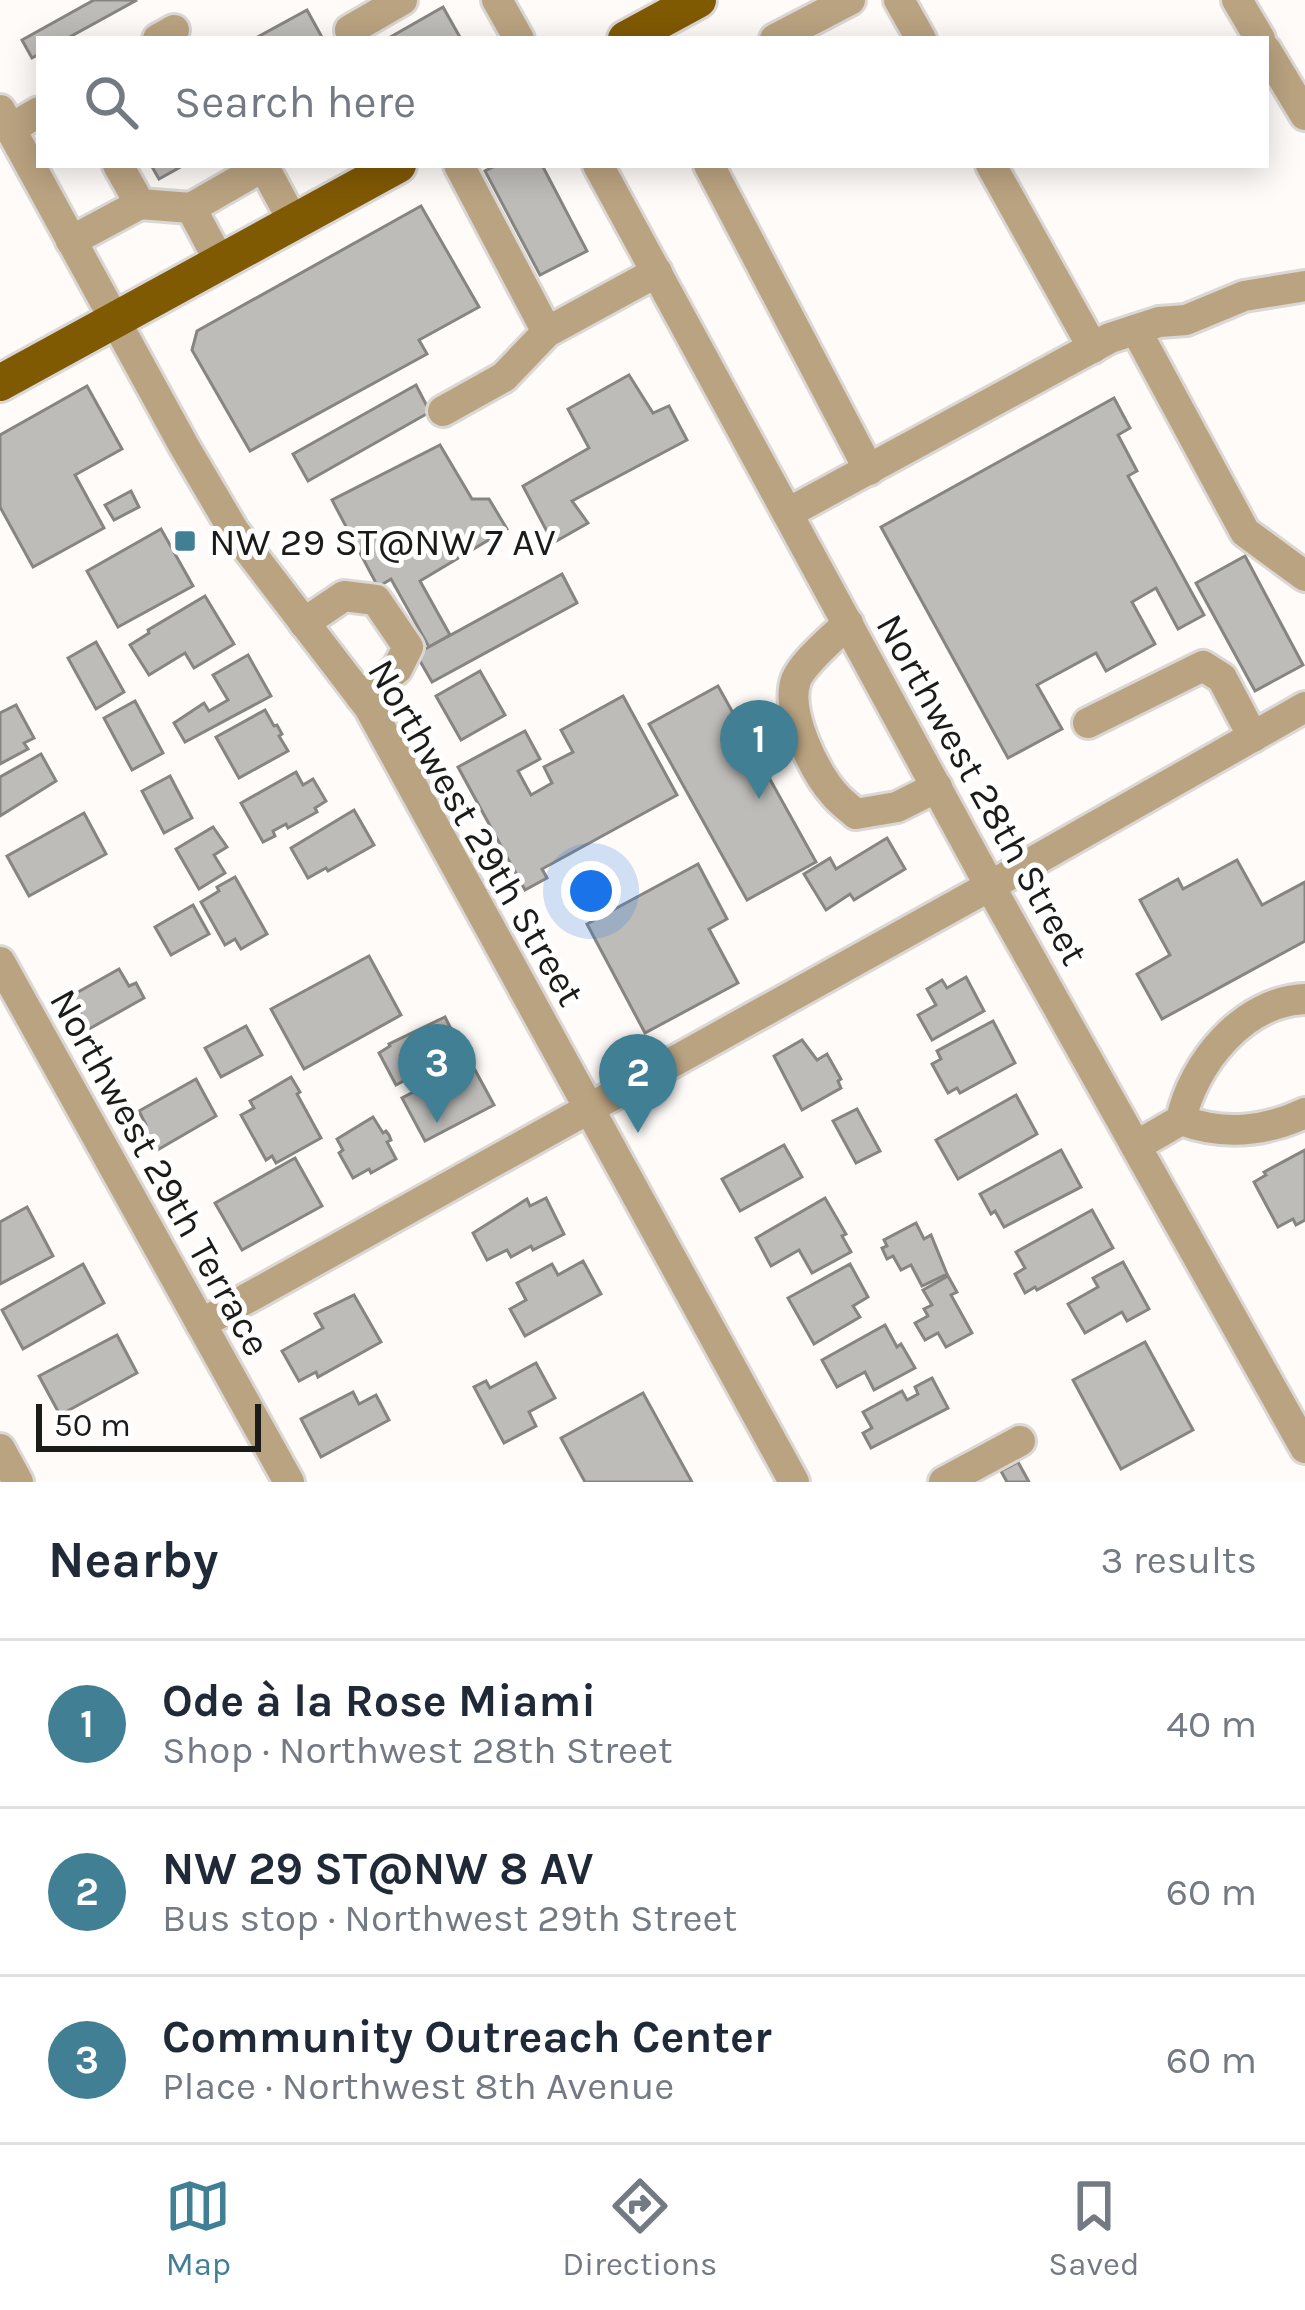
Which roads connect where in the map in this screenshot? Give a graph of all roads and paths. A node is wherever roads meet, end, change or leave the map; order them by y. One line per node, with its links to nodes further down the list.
1 (402, 0): 7 (street)
2 (497, 0): 8 (street)
3 (698, 0): 9 (main road)
4 (850, 0): 10 (street)
5 (899, 0): 11 (street)
6 (1237, 0): 12 (street)
7 (350, 30)
8 (517, 36)
9 (632, 36)
10 (781, 36)
11 (919, 36)
12 (1258, 36)
13 (1269, 55): 15 (street)
14 (36, 113): 16 (street)
15 (1305, 116)
16 (5, 120): 17 (street, Northwest 29th Street)
17 (36, 161)
18 (41, 168): 30 (street, Northwest 29th Street)
19 (120, 168): 27 (street)
20 (260, 168): 28 (street)
21 (264, 168): 29 (street)
22 (393, 168): 29 (main road)
23 (461, 168): 36 (street)
24 (600, 168): 32 (street, Northwest 28th Street)
25 (711, 168): 40 (street)
26 (993, 168): 37 (street)
27 (140, 204): 28 (street); 30 (street)
28 (191, 208): 31 (street)
29 (294, 223): 31 (main road)
30 (71, 241): 34 (street, Northwest 29th Street)
31 (220, 262): 34 (main road)
32 (657, 272): 36 (street); 41 (street, Northwest 28th Street)
33 (1305, 286): 35 (street)
34 (115, 320): 38 (main road); 43 (street, Northwest 29th Street)
35 (1136, 330): 37 (street); 42 (street)
36 (548, 332): 39 (street)
37 (1093, 347): 40 (street)
38 (0, 383)
39 (442, 411)
40 (869, 470): 41 (street)
41 (788, 513): 44 (street, Northwest 28th Street)
42 (1305, 576)
43 (304, 623): 45 (street, Northwest 29th Street); 45 (street)
44 (848, 623): 49 (street, Northwest 28th Street); 49 (street)
45 (361, 697): 53 (street, Northwest 29th Street)
46 (1305, 707): 48 (street)
47 (1088, 723): 48 (street)
48 (1253, 736): 50 (street)
49 (937, 788): 50 (street, Northwest 28th Street)
50 (990, 886): 53 (street); 56 (street, Northwest 28th Street)
51 (0, 962): 57 (street, Northwest 29th Terrace)
52 (1305, 999): 55 (street)
53 (589, 1108): 57 (street); 63 (street, Northwest 29th Street)
54 (1305, 1113): 55 (street)
55 (1181, 1120): 56 (street)
56 (1136, 1146): 59 (street, Northwest 28th Street)
57 (201, 1324): 62 (street, Northwest 29th Terrace)
58 (1020, 1441): 64 (street)
59 (1305, 1448)
60 (0, 1449): 61 (street)
61 (18, 1482)
62 (289, 1482)
63 (794, 1482)
64 (944, 1482)

